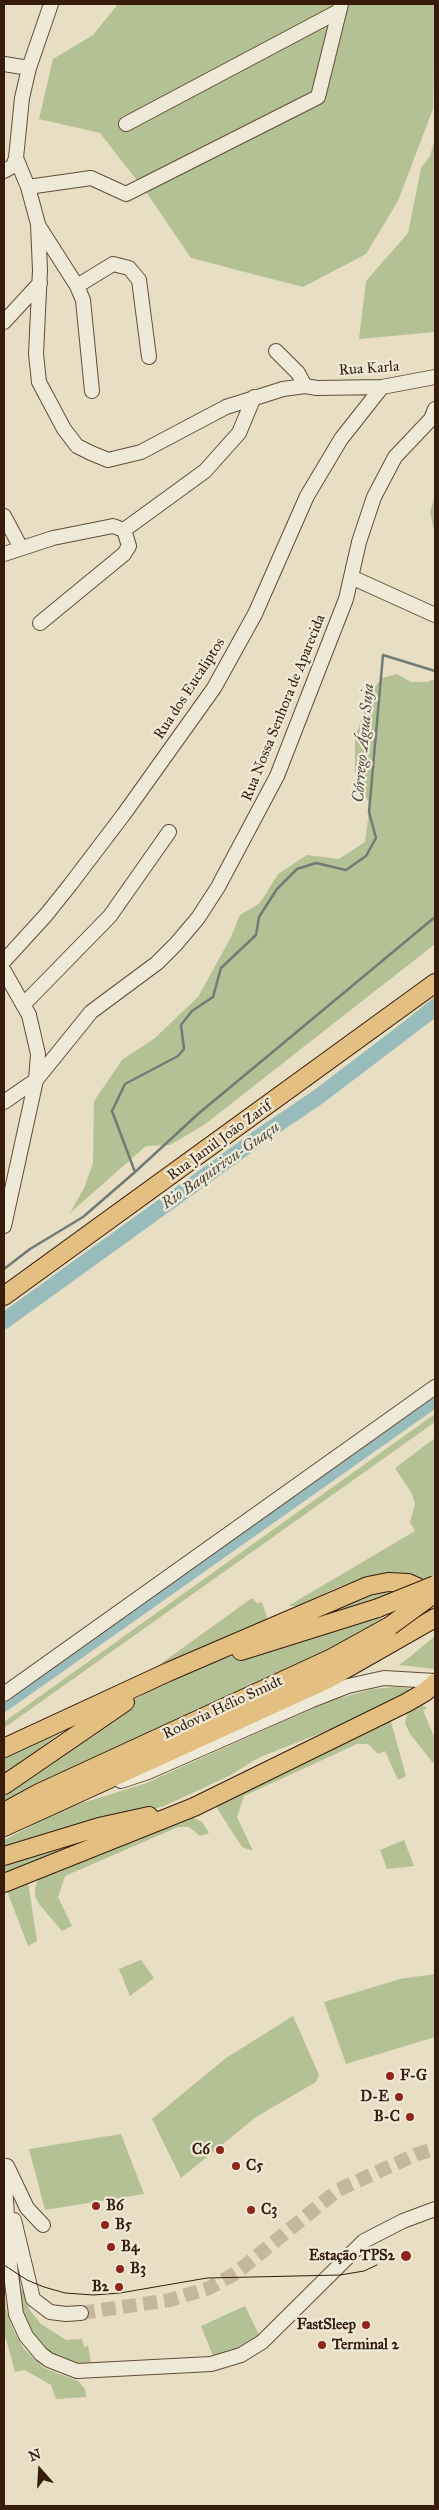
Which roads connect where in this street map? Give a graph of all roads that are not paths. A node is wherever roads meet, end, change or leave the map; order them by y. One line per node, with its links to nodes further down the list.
1 (51, 4): 4 (street)
2 (340, 7): 5 (street); 8 (street)
3 (4, 64): 4 (street)
4 (29, 68): 6 (street)
5 (126, 124)
6 (16, 158): 7 (street); 8 (street)
7 (4, 171)
8 (28, 187): 9 (street)
9 (38, 224): 10 (street, Rua Karla); 11 (street)
10 (40, 284): 12 (street); 19 (street, Rua Karla)
11 (77, 286): 14 (street); 18 (street)
12 (4, 322)
13 (276, 351): 16 (street)
14 (149, 357)
15 (435, 377): 17 (street, Rua Karla)
16 (305, 386): 17 (street, Rua Karla); 19 (street, Rua Karla)
17 (382, 387): 29 (street, Rua dos Eucaliptos)
18 (92, 391)
19 (254, 398): 22 (street)
20 (435, 409): 25 (street, Rua Nossa Senhora de Aparecida)
21 (4, 516): 23 (street)
22 (124, 530): 23 (street); 27 (street)
23 (22, 548): 24 (street)
24 (4, 554)
25 (351, 577): 26 (street); 34 (street, Rua Nossa Senhora de Aparecida)
26 (435, 615)
27 (40, 623)
28 (169, 832): 33 (street)
29 (4, 961)
30 (4, 971): 32 (street)
31 (435, 983): 38 (main road, Rua Jamil João Zarif)
32 (9, 992): 33 (street)
33 (23, 1005): 34 (street)
34 (36, 1080): 35 (street); 36 (street)
35 (4, 1102)
36 (6, 1205): 37 (street)
37 (4, 1226)
38 (4, 1296)
39 (435, 1387): 47 (street)
40 (435, 1585): 45 (main road, bridge)
41 (435, 1593): 44 (main road, Rodovia Hélio Smidt, bridge)
42 (435, 1607): 45 (main road)
43 (435, 1618): 44 (main road, Rodovia Hélio Smidt)
44 (395, 1632): 50 (main road, Rodovia Hélio Smidt); 52 (main road, Rodovia Hélio Smidt)
45 (168, 1672): 48 (main road); 49 (main road)
46 (435, 1682): 50 (street); 51 (main road)
47 (4, 1694)
48 (4, 1748)
49 (4, 1785)
50 (72, 1794): 53 (main road, Rodovia Hélio Smidt)
51 (194, 1807): 54 (main road); 55 (main road)
52 (4, 1812)
53 (4, 1827)
54 (4, 1856)
55 (4, 1883)
56 (4, 2158): 59 (street)
57 (4, 2166): 58 (street); 60 (street)
58 (435, 2209)
59 (43, 2225)
60 (81, 2313)

